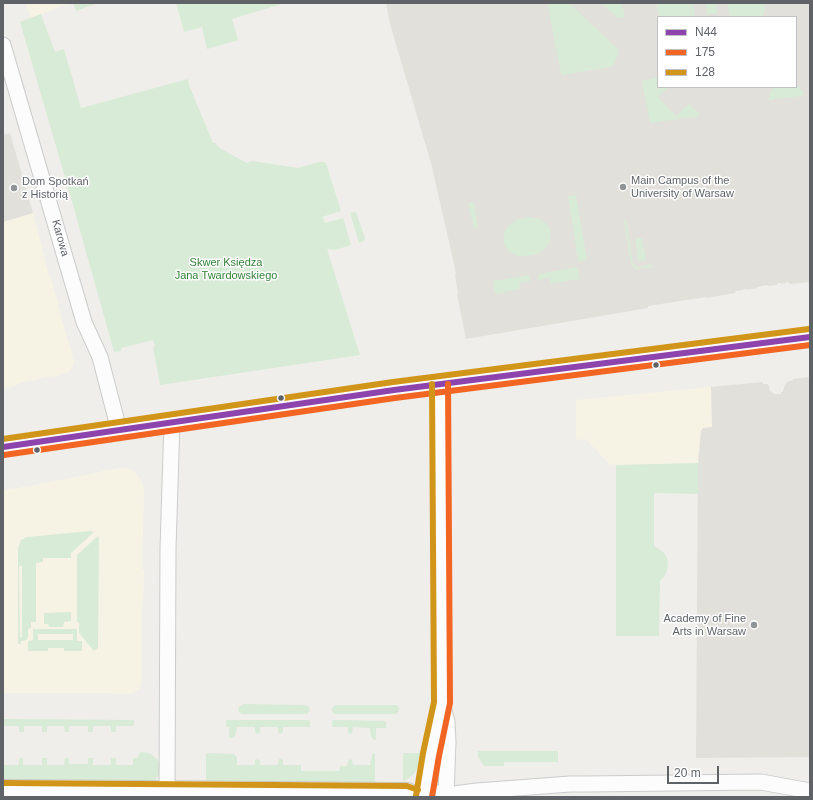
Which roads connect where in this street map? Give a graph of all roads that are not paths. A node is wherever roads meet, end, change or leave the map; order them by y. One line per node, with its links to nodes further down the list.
1 (3, 46): 5 (street, Karowa)
2 (810, 336): 3 (street)
3 (440, 384): 4 (street); 7 (street)
4 (172, 422): 5 (street); 10 (street)
5 (119, 430): 6 (street)
6 (3, 447)
7 (442, 704): 11 (street); 13 (street)
8 (3, 791): 10 (street)
9 (810, 791): 11 (street)
10 (168, 792): 12 (street)
11 (444, 796)
12 (415, 797)
13 (424, 797)

